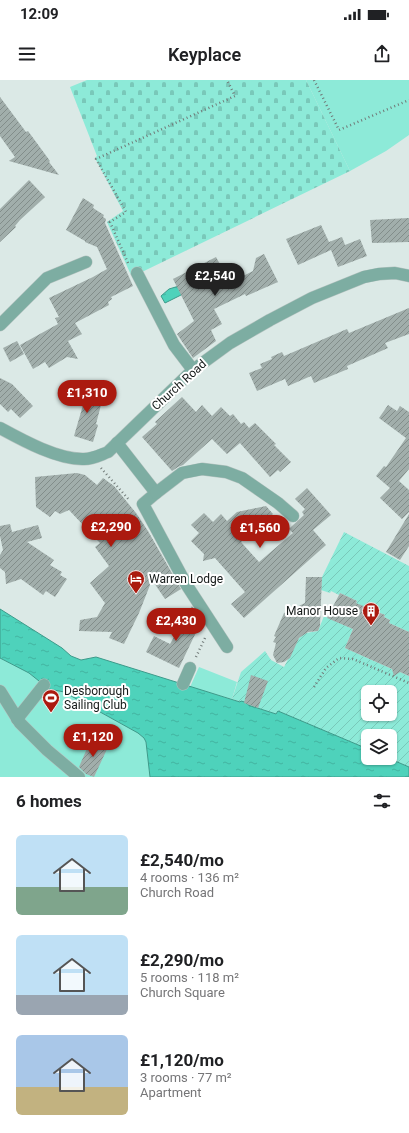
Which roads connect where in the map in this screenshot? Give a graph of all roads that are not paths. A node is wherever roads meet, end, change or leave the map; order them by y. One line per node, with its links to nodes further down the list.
1 (86, 262): 4 (street)
2 (137, 273): 5 (street)
3 (409, 276): 5 (street, Church Road)
4 (0, 324)
5 (193, 370): 7 (street, Church Road)
6 (0, 428): 7 (street, Church Road)
7 (117, 443): 8 (street)
8 (156, 493): 9 (street); 10 (street)
9 (293, 516)
10 (227, 647)
11 (190, 668): 12 (street)
12 (183, 684)
13 (44, 685): 15 (street)
14 (0, 691): 15 (street)
15 (18, 719): 16 (street)
16 (79, 777)

